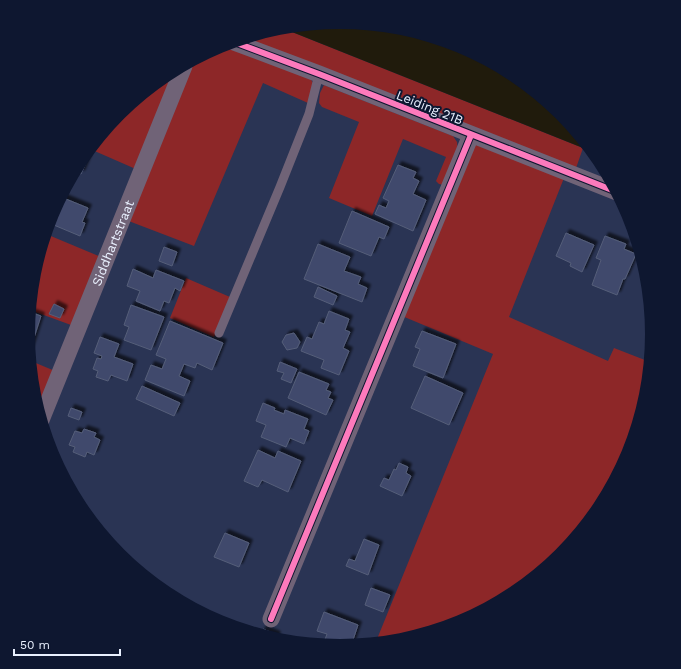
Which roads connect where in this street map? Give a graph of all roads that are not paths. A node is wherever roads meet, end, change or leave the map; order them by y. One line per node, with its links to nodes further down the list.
1 (242, 45): 3 (street, Leiding 21B)
2 (181, 74): 7 (street, Siddhartstraat)
3 (319, 74): 4 (street, Leiding 21B); 6 (lane)
4 (471, 135): 5 (street, Leiding 21B); 8 (street)
5 (609, 189)
6 (219, 333)
7 (44, 411)
8 (271, 619)

